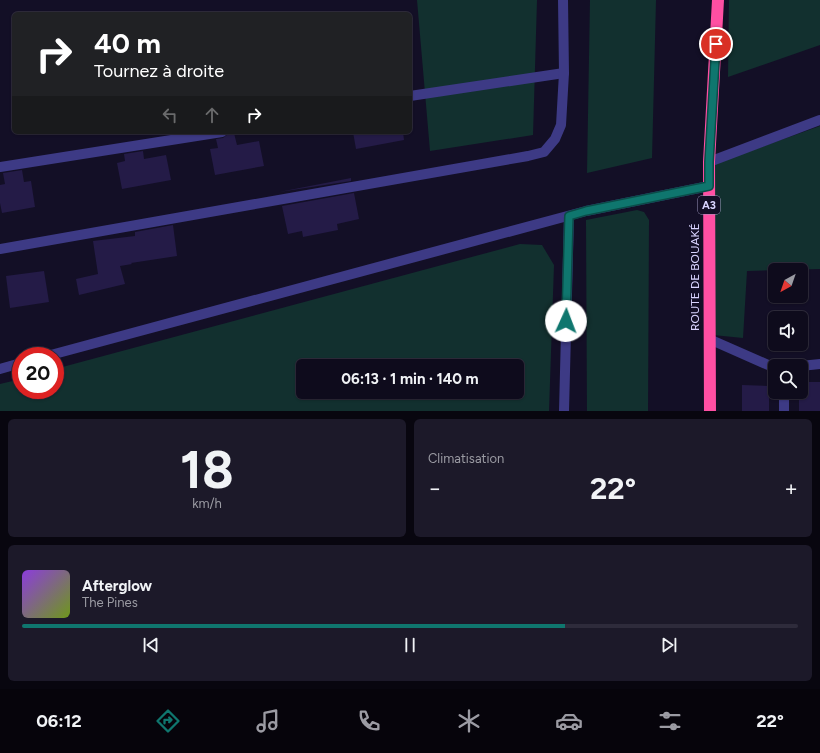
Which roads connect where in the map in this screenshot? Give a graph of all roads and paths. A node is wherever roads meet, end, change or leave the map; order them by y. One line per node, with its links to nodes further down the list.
1 (563, 0): 3 (street)
2 (718, 0): 7 (highway, ROUTE DE BOUAKÉ / A3)
3 (564, 73): 4 (street); 11 (street)
4 (412, 96)
5 (820, 120): 7 (street)
6 (209, 134): 8 (street)
7 (709, 162): 9 (highway, ROUTE DE BOUAKÉ / A3)
8 (0, 167)
9 (709, 186): 10 (street); 12 (highway, ROUTE DE BOUAKÉ / A3)
10 (569, 216): 13 (street); 20 (street)
11 (0, 249)
12 (709, 339): 15 (street); 21 (highway, ROUTE DE BOUAKÉ / A3)
13 (64, 351)
14 (820, 364): 16 (street)
15 (768, 365)
16 (808, 365)
17 (12, 366): 18 (street)
18 (0, 369)
19 (784, 399): 22 (street)
20 (564, 411)
21 (710, 411)
22 (784, 411)

